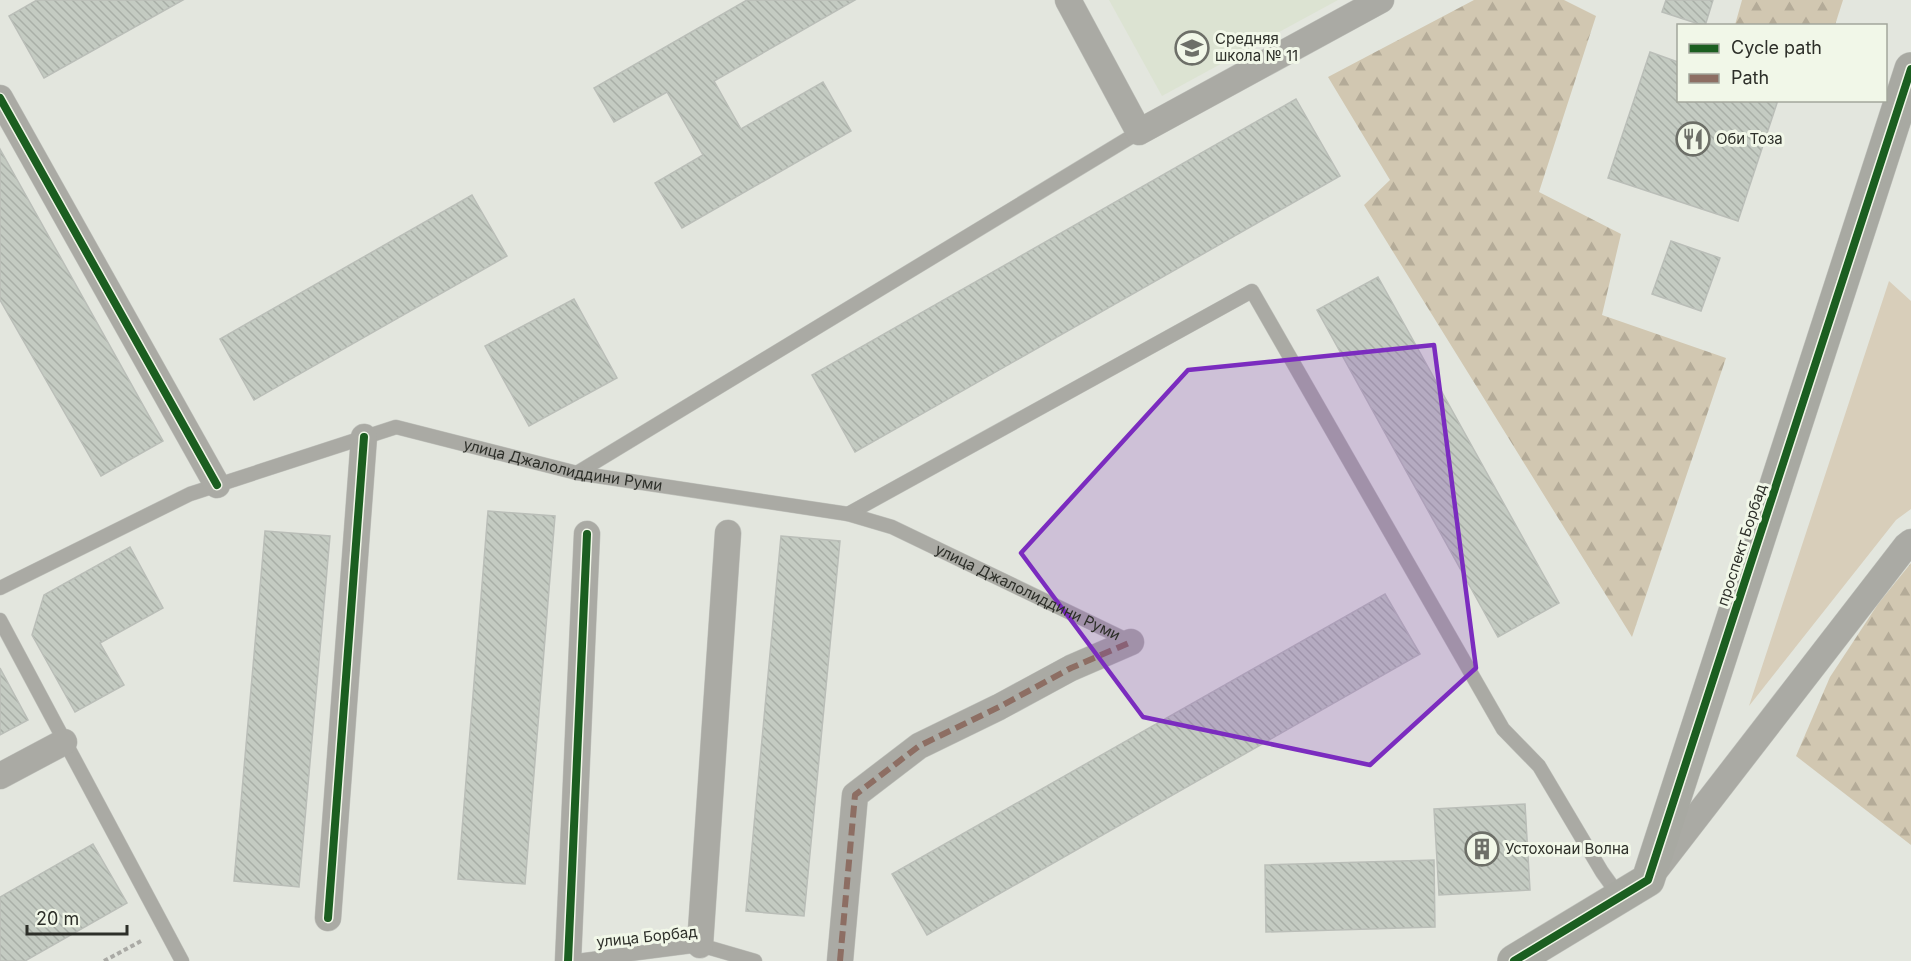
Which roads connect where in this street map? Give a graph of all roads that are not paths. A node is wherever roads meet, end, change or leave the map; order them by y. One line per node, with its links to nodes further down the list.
1 (1068, 0): 5 (street)
2 (1382, 0): 5 (street)
3 (1911, 69): 18 (street, проспект Борбад)
4 (0, 98): 8 (street)
5 (1139, 132): 7 (lane)
6 (364, 437): 7 (lane, улица Джалолиддини Руми); 8 (lane, улица Джалолиддини Руми); 20 (street)
7 (578, 473): 9 (lane, улица Джалолиддини Руми)
8 (218, 485): 13 (lane, улица Джалолиддини Руми)
9 (848, 514): 15 (lane, улица Джалолиддини Руми); 19 (lane)
10 (728, 533): 21 (street)
11 (587, 534): 23 (street)
12 (1911, 542): 18 (street)
13 (0, 588)
14 (0, 620): 16 (lane)
15 (1131, 642): 26 (street)
16 (64, 742): 17 (street); 22 (lane)
17 (0, 776)
18 (1648, 880): 19 (street)
19 (1620, 897): 27 (street)
20 (328, 918)
21 (700, 945): 24 (lane, улица Борбад); 25 (lane, улица Борбад)
22 (182, 961)
23 (568, 961)
24 (577, 961)
25 (755, 961)
26 (840, 961)
27 (1514, 961)

